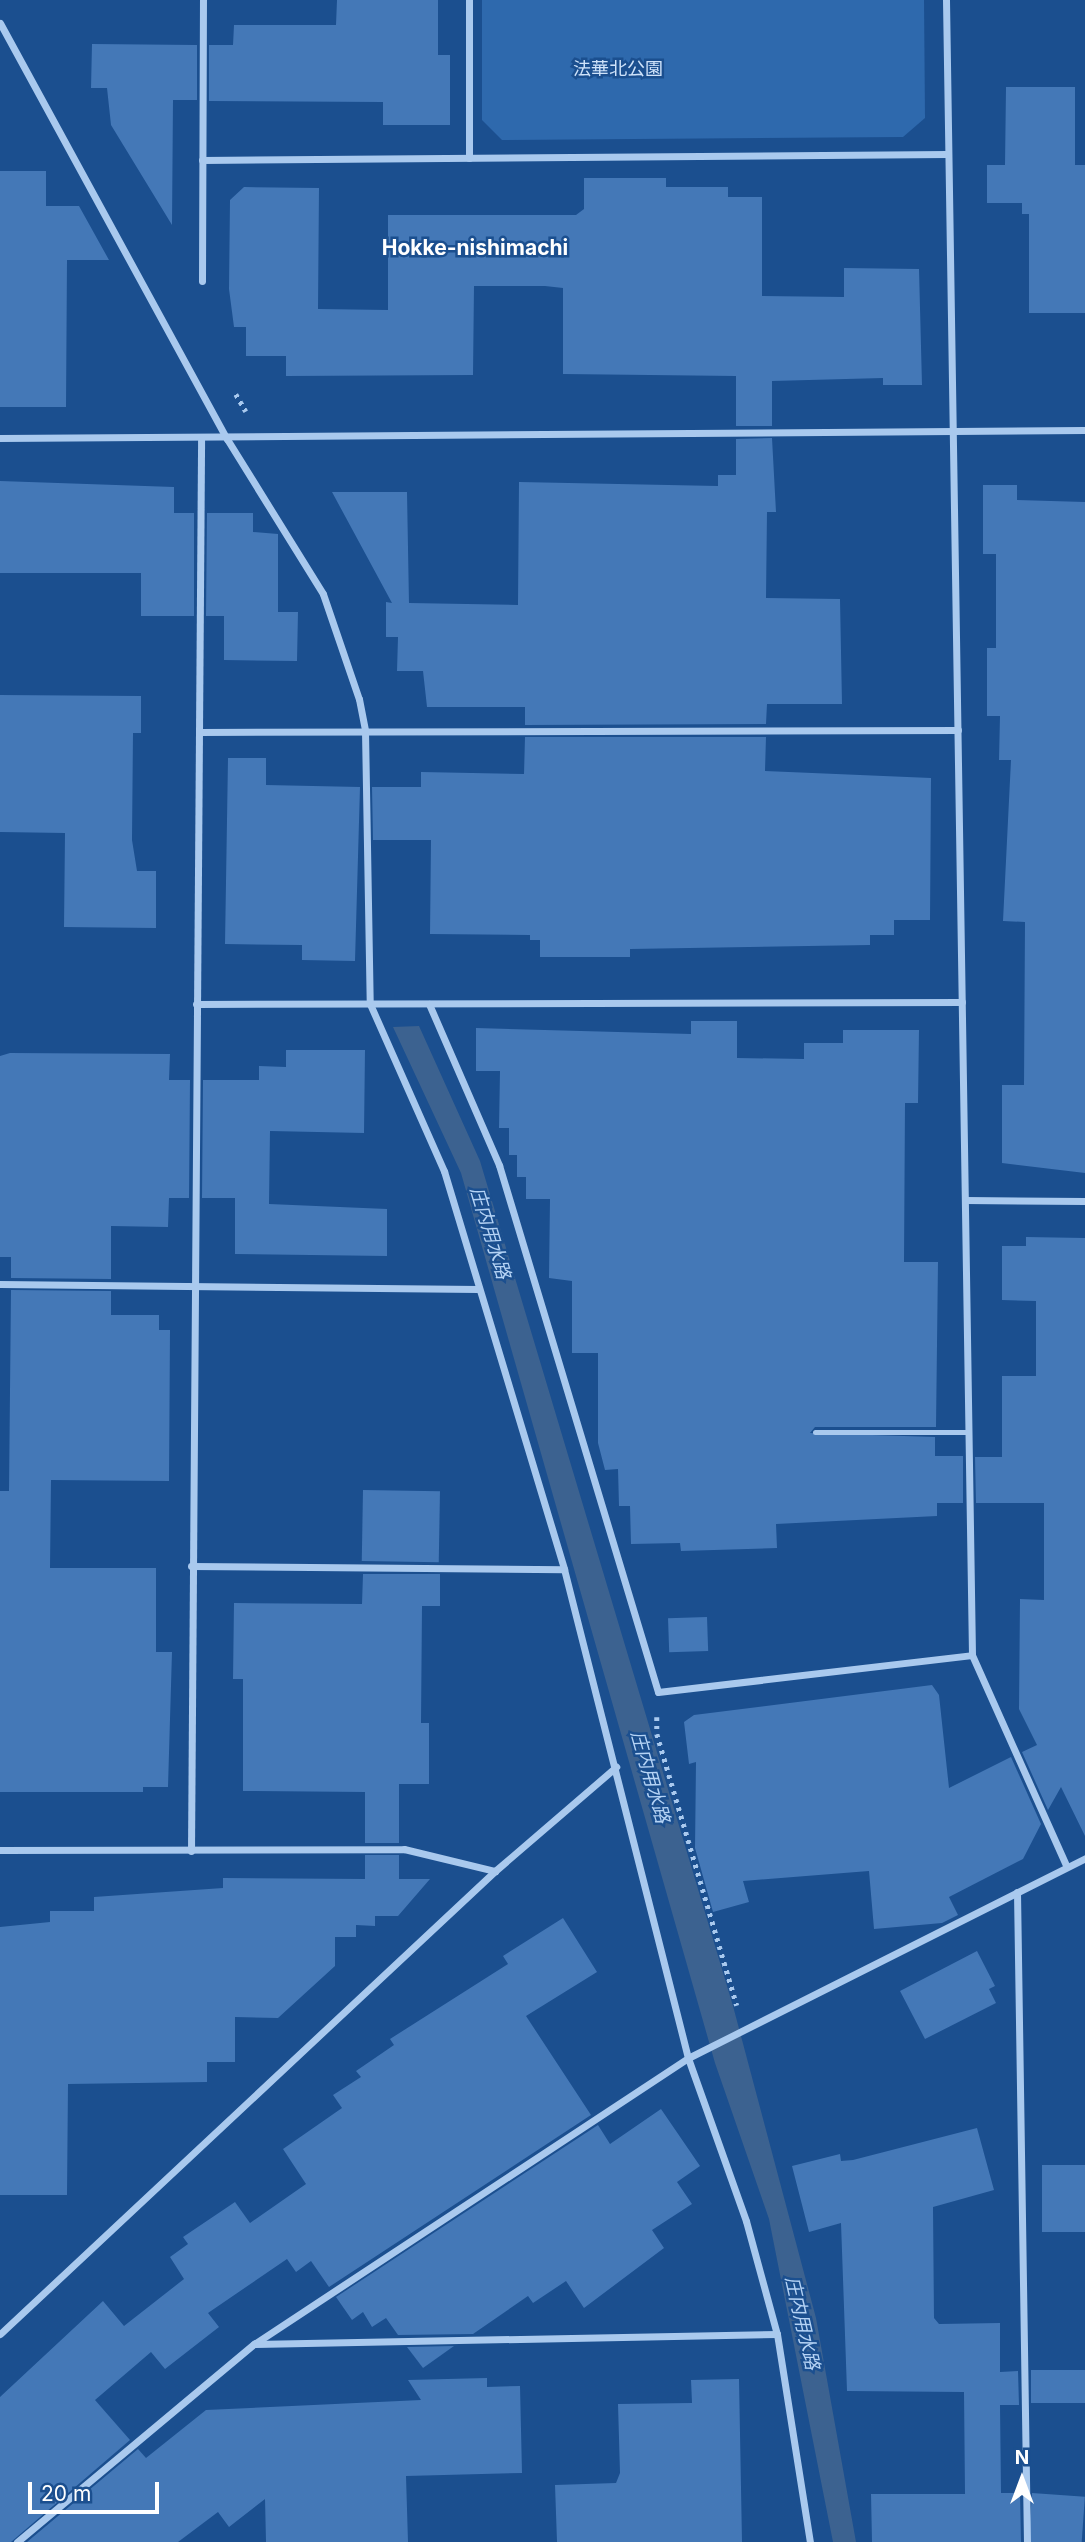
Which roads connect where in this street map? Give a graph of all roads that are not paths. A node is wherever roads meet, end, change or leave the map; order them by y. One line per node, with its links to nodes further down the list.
1 (203, 0): 7 (street)
2 (469, 0): 6 (street)
3 (946, 0): 5 (street)
4 (0, 23): 13 (street)
5 (947, 154): 6 (street); 10 (street)
6 (469, 158): 7 (street)
7 (202, 160): 8 (street)
8 (202, 281)
9 (1085, 430): 10 (street)
10 (953, 431): 13 (street); 14 (street)
11 (0, 438): 12 (street)
12 (201, 439): 13 (street); 16 (street)
13 (227, 439): 15 (street)
14 (958, 730): 15 (street); 17 (street)
15 (365, 731): 16 (street); 19 (street)
16 (199, 732): 18 (street)
17 (962, 1002): 20 (street); 21 (street)
18 (197, 1004): 19 (street); 24 (street)
19 (370, 1004): 20 (street); 25 (street)
20 (429, 1004): 30 (street)
21 (965, 1200): 22 (street); 27 (street)
22 (1085, 1201)
23 (0, 1284): 24 (street)
24 (195, 1286): 25 (street); 28 (street)
25 (478, 1289): 29 (street)
26 (815, 1432): 27 (lane)
27 (968, 1432): 30 (street)
28 (191, 1566): 29 (street); 33 (street)
29 (564, 1569): 31 (street)
30 (972, 1655): 35 (street)
31 (616, 1767): 36 (street); 38 (street)
32 (0, 1850): 33 (street)
33 (191, 1851): 36 (street)
34 (1085, 1858): 35 (street)
35 (1067, 1867): 37 (street)
36 (495, 1871): 39 (street)
37 (1017, 1892): 38 (street); 44 (street)
38 (688, 2057): 40 (street); 41 (street)
39 (0, 2334)
40 (778, 2334): 41 (street); 43 (street)
41 (254, 2344): 42 (street)
42 (17, 2542)
43 (810, 2542)
44 (1027, 2542)

